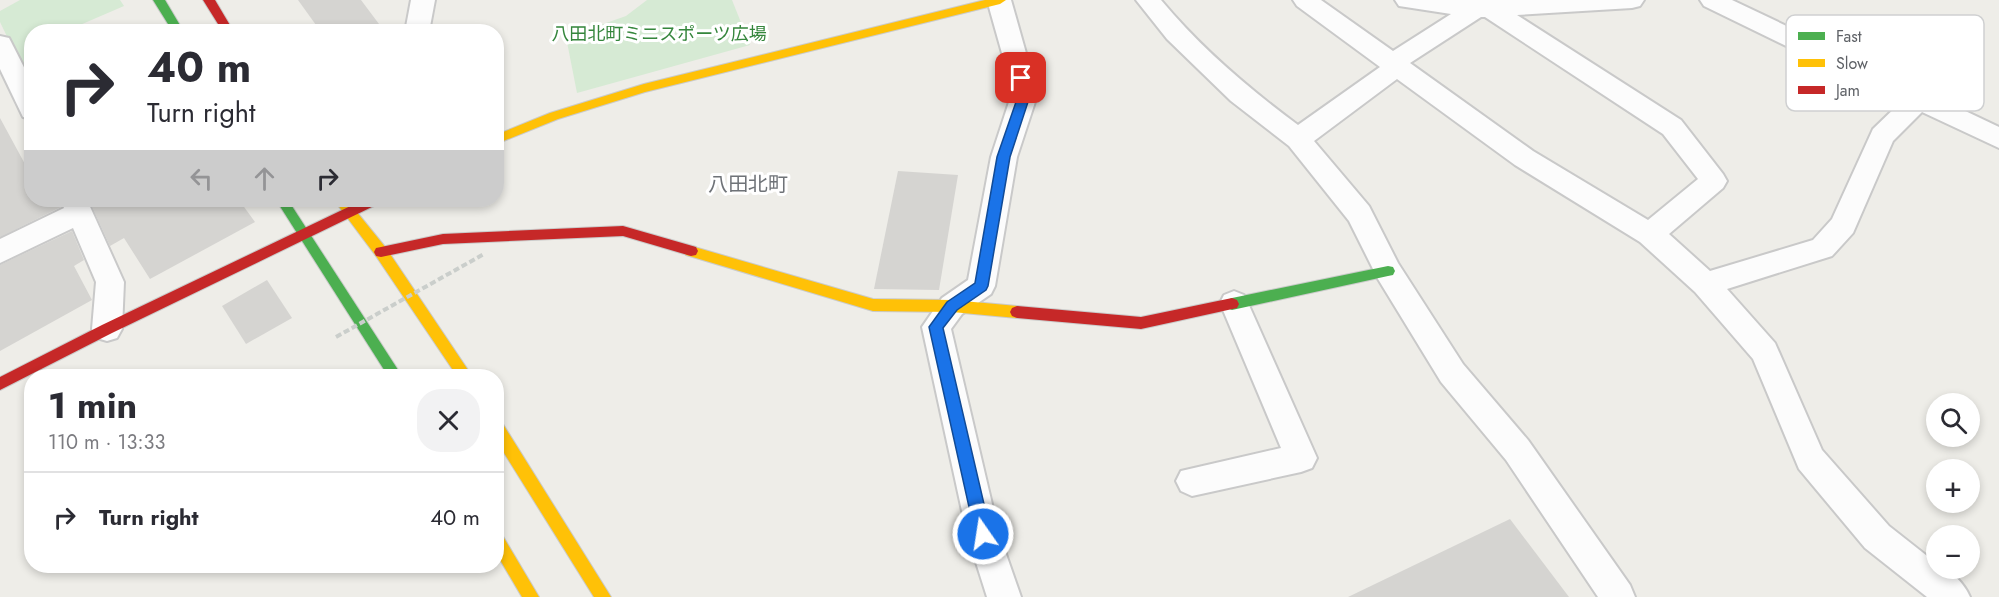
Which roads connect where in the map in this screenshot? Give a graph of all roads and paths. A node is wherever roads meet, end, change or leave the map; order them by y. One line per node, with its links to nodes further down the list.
1 (159, 0): 11 (street)
2 (208, 0): 12 (street)
3 (423, 0): 13 (street)
4 (1000, 0): 20 (street); 37 (street)
5 (1148, 0): 22 (street)
6 (1305, 0): 16 (street)
7 (1407, 0): 10 (street)
8 (1632, 0): 10 (street)
9 (1712, 0): 14 (street)
10 (1470, 6): 16 (street); 30 (street)
11 (174, 24)
12 (224, 24)
13 (418, 24)
14 (1786, 36)
15 (0, 44): 17 (street)
16 (1396, 64): 22 (street); 30 (street)
17 (24, 94)
18 (1908, 111): 35 (street)
19 (1942, 111): 21 (street)
20 (504, 136)
21 (1999, 138)
22 (1298, 139): 34 (street)
23 (75, 207): 31 (street)
24 (77, 207): 38 (street)
25 (287, 207): 29 (street)
26 (345, 207): 28 (street)
27 (359, 207): 28 (street)
28 (349, 212): 29 (street); 32 (street)
29 (304, 232): 38 (street); 41 (street)
30 (1650, 234): 35 (street)
31 (0, 252)
32 (381, 252): 37 (street); 42 (street)
33 (484, 254): 39 (path, bridge)
34 (1388, 271): 36 (street); 51 (street)
35 (1705, 284): 52 (street)
36 (1234, 303): 37 (street); 46 (street)
37 (952, 306): 50 (street)
38 (107, 329): 40 (street)
39 (336, 337)
40 (29, 369)
41 (391, 369)
42 (460, 369)
43 (24, 372): 44 (street)
44 (0, 384)
45 (504, 439): 49 (street)
46 (1192, 481)
47 (504, 551): 48 (street)
48 (531, 597)
49 (603, 597)
50 (1004, 597)
51 (1618, 597)
52 (1953, 597)

